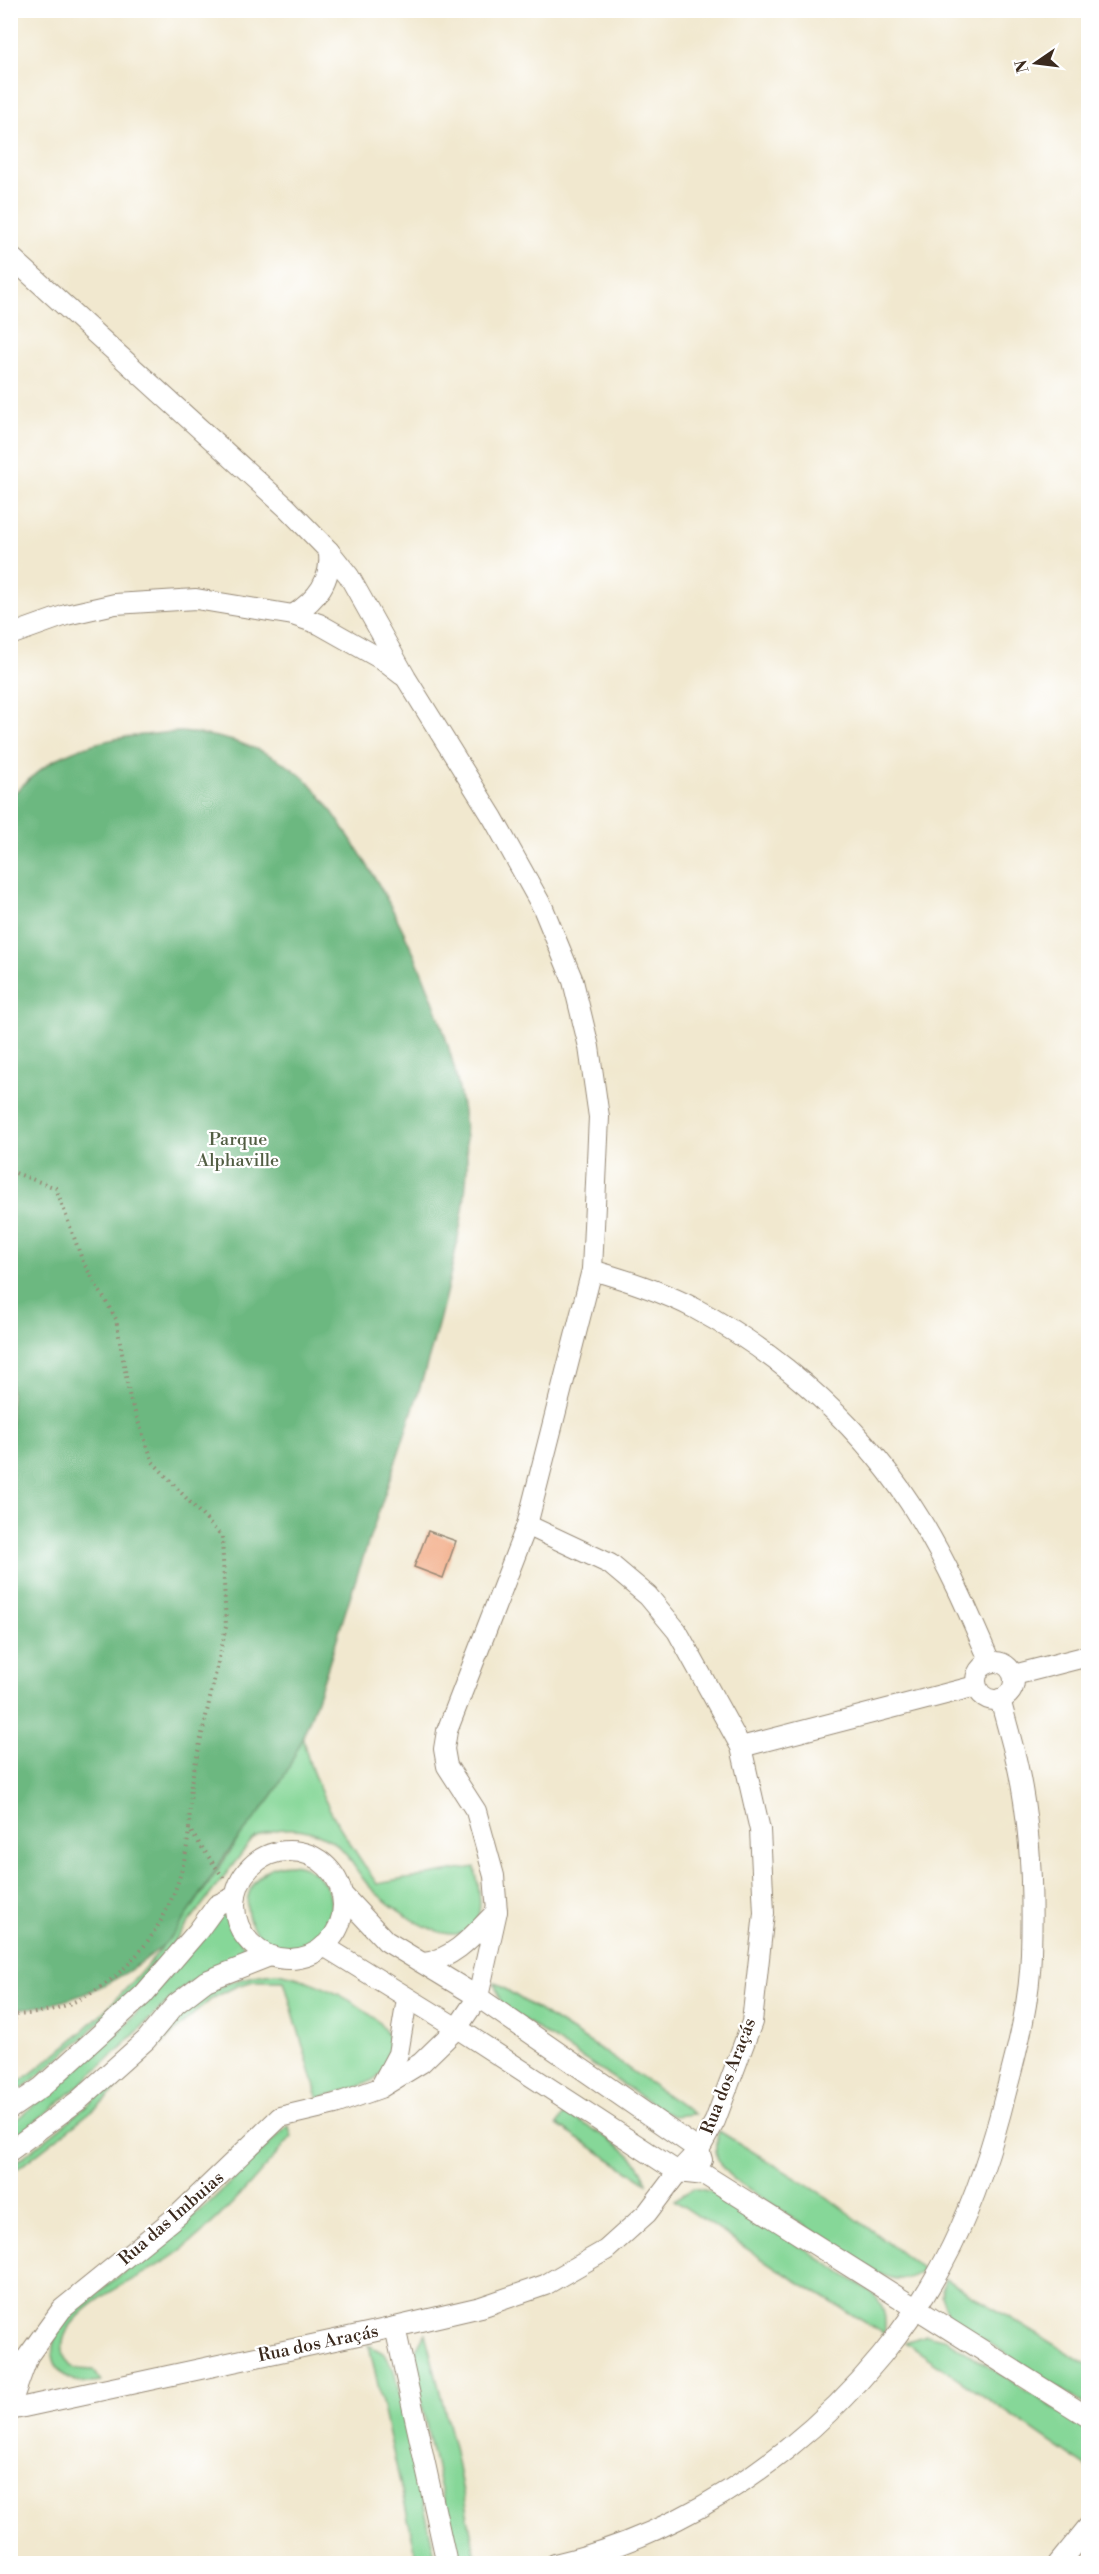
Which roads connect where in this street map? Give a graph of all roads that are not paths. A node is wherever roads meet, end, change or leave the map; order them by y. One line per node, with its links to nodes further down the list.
1 (10, 256): 2 (street)
2 (329, 551): 3 (street); 5 (street)
3 (293, 615): 4 (street); 5 (street)
4 (13, 629)
5 (406, 678): 6 (street)
6 (592, 1270): 7 (street); 9 (street)
7 (527, 1525): 13 (street, Rua dos Araçás); 16 (street)
8 (1089, 1656): 10 (street)
9 (990, 1662): 10 (street); 11 (street)
10 (1014, 1675): 12 (street)
11 (976, 1686): 12 (street); 13 (street)
12 (1000, 1699): 29 (street)
13 (741, 1747): 25 (street, Rua dos Araçás)
14 (341, 1893): 15 (street); 17 (street); 19 (street)
15 (236, 1896): 18 (street); 24 (street)
16 (497, 1911): 19 (street); 20 (street)
17 (324, 1946): 18 (street); 21 (street)
18 (270, 1956): 26 (street)
19 (424, 1963): 20 (street)
20 (478, 1998): 22 (street, Rua das Imbuias); 25 (street)
21 (407, 1999): 22 (street); 23 (street)
22 (457, 2028): 23 (street, Rua das Imbuias); 27 (street)
23 (380, 2088): 31 (street, Rua das Imbuias)
24 (10, 2109)
25 (699, 2150): 27 (street, Rua dos Araçás); 28 (street)
26 (10, 2151)
27 (678, 2172): 28 (street); 30 (street, Rua dos Araçás)
28 (705, 2175): 29 (street)
29 (915, 2308): 32 (street); 35 (street)
30 (395, 2327): 31 (street, Rua dos Araçás); 34 (street)
31 (10, 2408)
32 (1089, 2417)
33 (1089, 2527): 36 (street)
34 (447, 2564)
35 (555, 2564)
36 (1058, 2564)

